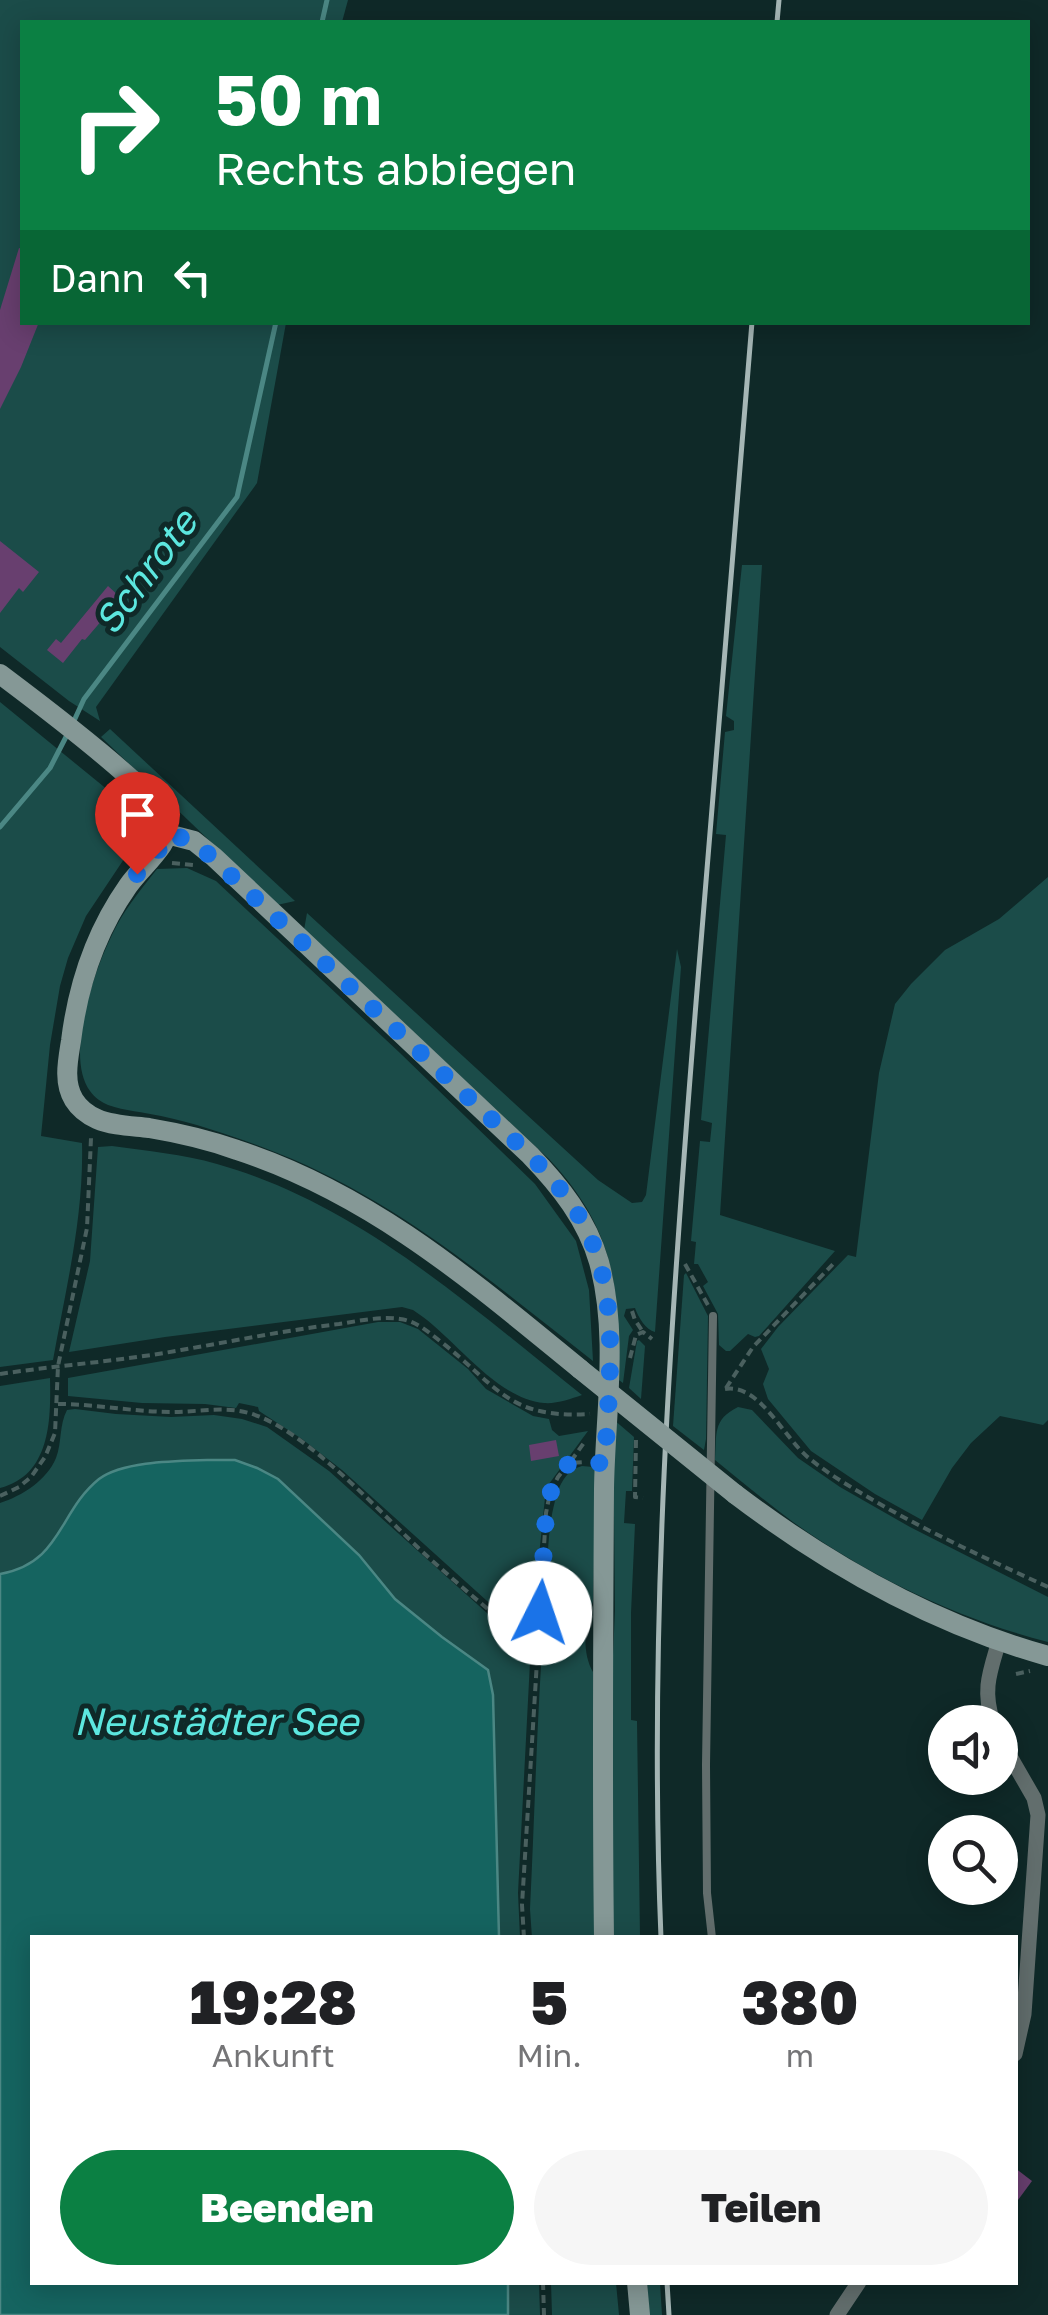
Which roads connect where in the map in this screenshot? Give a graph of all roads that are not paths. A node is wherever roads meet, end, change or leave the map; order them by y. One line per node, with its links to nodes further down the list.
1 (0, 674): 2 (street)
2 (167, 834): 4 (street, bridge); 8 (street)
3 (714, 1316): 9 (lane)
4 (1000, 1641): 5 (street); 6 (street)
5 (1048, 1656)
6 (989, 1705)
7 (1018, 1770): 10 (street)
8 (604, 1935)
9 (712, 1935)
10 (1018, 2041)
11 (637, 2285): 13 (street)
12 (857, 2285): 14 (street)
13 (640, 2315)
14 (837, 2315)

